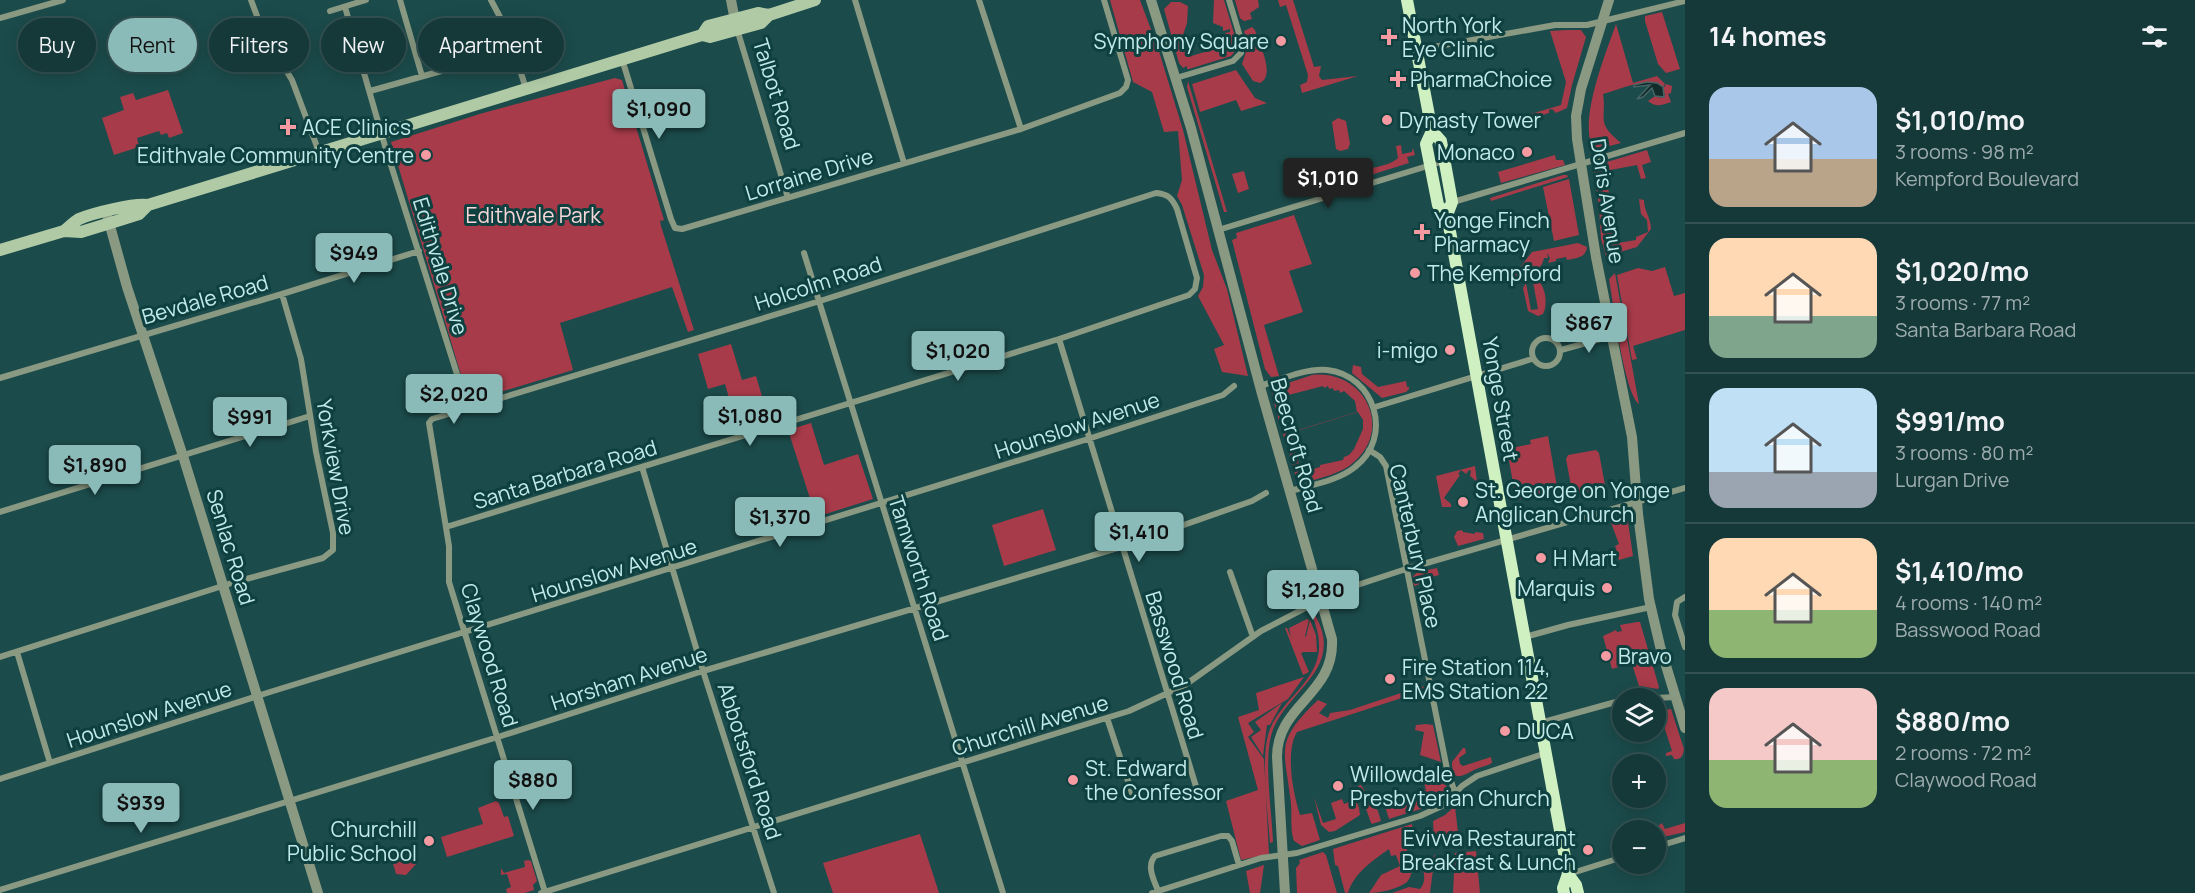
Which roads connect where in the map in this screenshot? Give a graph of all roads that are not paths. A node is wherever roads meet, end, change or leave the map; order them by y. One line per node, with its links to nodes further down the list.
1 (63, 0): 18 (street)
2 (251, 0): 32 (street)
3 (366, 0): 16 (street)
4 (400, 0): 24 (street)
5 (491, 0): 26 (street)
6 (731, 0): 20 (street, Talbot Road)
7 (814, 0): 20 (main road)
8 (855, 0): 34 (street)
9 (979, 0): 28 (street)
10 (1104, 0): 28 (street, Lorraine Drive)
11 (1151, 0): 25 (street, Beecroft Road)
12 (1229, 0): 25 (street)
13 (1407, 0): 21 (main road, Yonge Street)
14 (1610, 0): 19 (street, Doris Avenue)
15 (1685, 1): 19 (street)
16 (345, 7): 17 (street); 27 (street, Edithvale Drive)
17 (330, 11)
18 (0, 18)
19 (1603, 20): 21 (street); 36 (street, Doris Avenue)
20 (736, 24): 22 (main road); 37 (street, Talbot Road)
21 (1417, 50): 29 (main road, Yonge Street)
22 (622, 59): 26 (main road); 37 (street, Lorraine Drive)
23 (437, 72): 24 (street)
24 (422, 76): 27 (street)
25 (1176, 78): 41 (street, Beecroft Road)
26 (526, 89): 30 (main road)
27 (370, 91): 30 (street, Edithvale Drive)
28 (1021, 129): 34 (street, Lorraine Drive)
29 (1432, 131): 33 (main road, Yonge Street); 35 (main road, Yonge Street)
30 (382, 133): 32 (main road); 44 (street, Edithvale Drive)
31 (1685, 133): 36 (street)
32 (319, 152): 40 (main road)
33 (1444, 161): 35 (street); 38 (main road, Yonge Street)
34 (903, 163): 37 (street, Lorraine Drive)
35 (1430, 165): 39 (main road, Yonge Street); 41 (street)
36 (1582, 165): 38 (street); 49 (street, Doris Avenue)
37 (788, 198)
38 (1452, 202): 39 (main road)
39 (1447, 214): 53 (main road, Yonge Street)
40 (108, 218): 43 (main road); 48 (street, Senlac Road)
41 (1218, 231): 56 (street, Beecroft Road)
42 (1187, 243): 47 (street, Holcolm Road); 50 (street, Santa Barbara Road)
43 (0, 250)
44 (419, 251): 46 (street, Bevdale Road); 59 (street, Edithvale Drive)
45 (804, 253): 47 (street, Tamworth Road)
46 (282, 294): 48 (street, Bevdale Road); 60 (street, Yorkview Drive)
47 (820, 301): 57 (street, Tamworth Road); 59 (street, Holcolm Road)
48 (144, 334): 54 (street, Bevdale Road); 64 (street, Senlac Road)
49 (1611, 336): 51 (street); 70 (street, Doris Avenue)
50 (1059, 339): 57 (street, Santa Barbara Road); 62 (street, Basswood Road)
51 (1561, 350): 52 (street); 52 (street)
52 (1532, 359): 53 (street)
53 (1477, 376): 58 (street); 73 (main road, Yonge Street)
54 (0, 378)
55 (1234, 386): 62 (street, Hounslow Avenue)
56 (1260, 386): 58 (street); 67 (street, Beecroft Road)
57 (850, 402): 65 (street, Santa Barbara Road); 69 (street, Tamworth Road)
58 (1375, 407): 63 (street)
59 (468, 409): 61 (street, Holcolm Road)
60 (310, 416): 64 (street); 78 (street, Yorkview Drive)
61 (429, 423): 72 (street, Claywood Road)
62 (1088, 439): 69 (street, Hounslow Avenue); 74 (street, Basswood Road)
63 (1369, 450): 67 (street); 76 (street, Canterbury Place)
64 (183, 456): 71 (street); 78 (street, Senlac Road)
65 (642, 467): 72 (street, Santa Barbara Road); 75 (street, Abbotsford Road)
66 (1685, 488): 70 (street, Churchill Avenue)
67 (1290, 491): 80 (street, Beecroft Road)
68 (1266, 493): 74 (street, Horsham Avenue)
69 (881, 503): 75 (street, Hounslow Avenue); 81 (street, Tamworth Road)
70 (1636, 503): 73 (street, Churchill Avenue); 82 (street, Doris Avenue)
71 (0, 512)
72 (446, 527): 83 (street, Claywood Road)
73 (1507, 541): 76 (street, Churchill Avenue); 85 (main road, Yonge Street)
74 (1121, 547): 81 (street, Horsham Avenue); 90 (street, Basswood Road)
75 (673, 569): 83 (street, Hounslow Avenue); 89 (street, Abbotsford Road)
76 (1406, 569): 80 (street, Churchill Avenue); 105 (street, Canterbury Place)
77 (1230, 572): 84 (street)
78 (223, 585): 87 (street, Yorkview Drive); 92 (street, Senlac Road)
79 (1685, 597): 86 (street)
80 (1322, 599): 84 (street, Churchill Avenue); 110 (street, Beecroft Road)
81 (914, 608): 89 (street, Horsham Avenue); 100 (street, Tamworth Road)
82 (1651, 608): 85 (street); 91 (street, Doris Avenue)
83 (465, 633): 92 (street, Hounslow Avenue); 98 (street, Claywood Road)
84 (1253, 637): 90 (street, Churchill Avenue)
85 (1524, 637): 96 (main road, Yonge Street)
86 (1685, 647)
87 (17, 652): 88 (street, Yorkview Drive); 101 (street)
88 (0, 657)
89 (704, 671): 98 (street, Horsham Avenue); 107 (street, Abbotsford Road)
90 (1168, 694): 95 (street, Churchill Avenue); 104 (street, Basswood Road)
91 (1676, 696): 93 (street); 97 (street, Doris Avenue)
92 (256, 697): 101 (street, Hounslow Avenue); 106 (street, Senlac Road)
93 (1666, 697)
94 (1612, 703): 96 (street)
95 (1107, 718): 100 (street, Churchill Avenue); 103 (street)
96 (1540, 723): 99 (main road, Yonge Street)
97 (1685, 728)
98 (498, 737): 106 (street, Horsham Avenue); 115 (street, Claywood Road)
99 (1546, 753): 105 (street); 113 (main road, Yonge Street)
100 (963, 762): 107 (street, Churchill Avenue); 119 (street, Tamworth Road)
101 (50, 763): 102 (street, Hounslow Avenue)
102 (0, 778)
103 (1132, 793)
104 (1198, 793)
105 (1455, 793): 110 (street)
106 (288, 800): 114 (street, Horsham Avenue); 117 (street, Senlac Road)
107 (753, 827): 115 (street, Churchill Avenue); 118 (street, Abbotsford Road)
108 (1685, 838): 109 (street)
109 (1666, 844)
110 (1283, 855): 112 (street); 120 (street, Beecroft Road)
111 (1612, 860): 113 (street)
112 (1239, 865): 116 (street); 116 (street)
113 (1568, 874): 121 (main road, Yonge Street); 122 (main road, Yonge Street)
114 (0, 890)
115 (543, 892)
116 (1155, 892)
117 (318, 893)
118 (774, 893)
119 (1003, 893)
120 (1285, 893)
121 (1564, 893)
122 (1578, 893)

